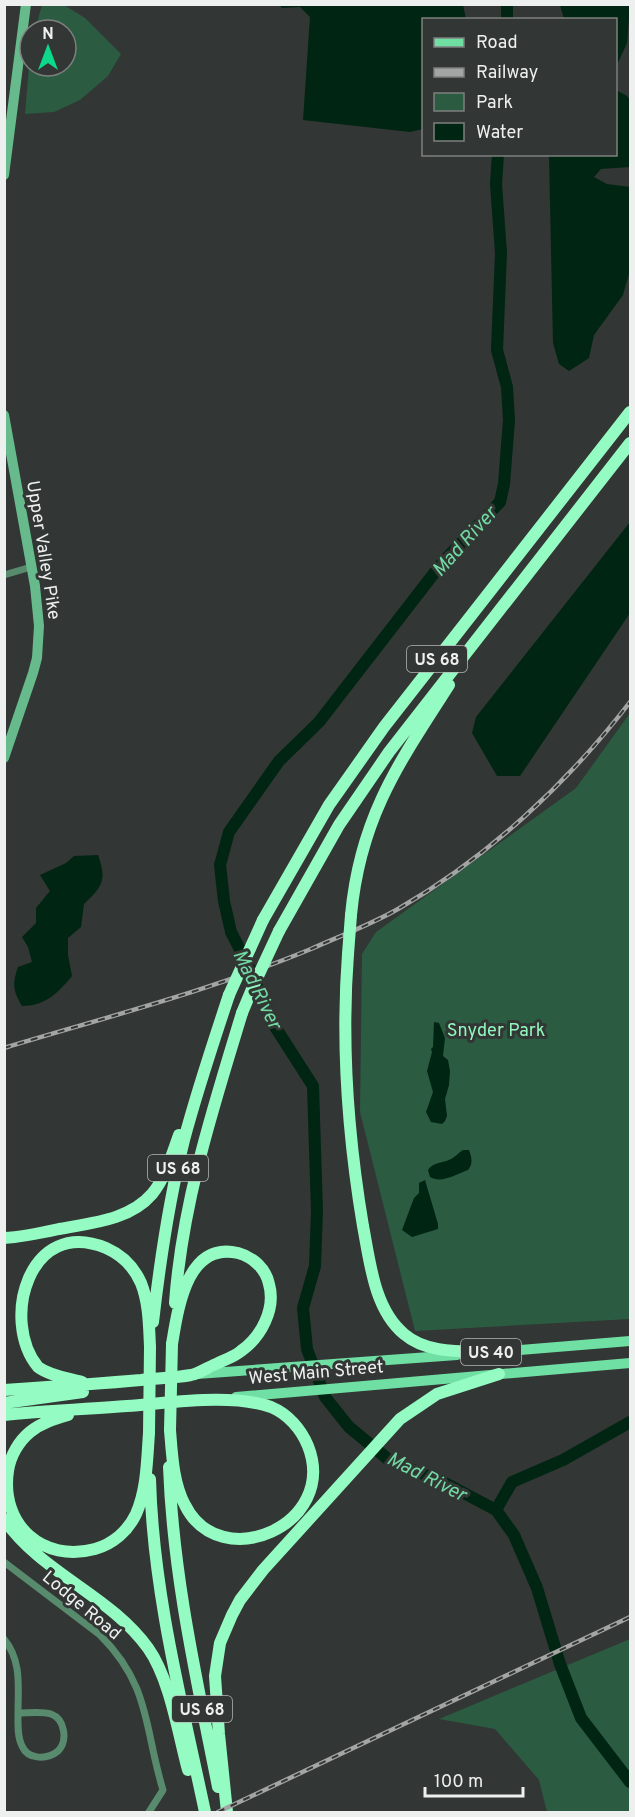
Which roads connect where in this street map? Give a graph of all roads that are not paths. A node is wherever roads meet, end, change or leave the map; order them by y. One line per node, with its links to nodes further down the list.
1 (26, 4): 2 (street)
2 (5, 159): 3 (street)
3 (4, 175)
4 (630, 412): 11 (highway, US 68, bridge)
5 (4, 415): 7 (street, Upper Valley Pike)
6 (630, 443): 9 (highway, US 68)
7 (31, 567): 8 (street); 10 (street, Upper Valley Pike)
8 (4, 575)
9 (493, 617): 16 (highway, US 68, bridge); 18 (highway, bridge)
10 (4, 758)
11 (202, 1075): 12 (highway); 17 (highway, US 68)
12 (4, 1238)
13 (10, 1301): 17 (highway)
14 (10, 1322): 23 (highway)
15 (630, 1341): 18 (main road, West Main Street / US 40)
16 (172, 1344): 21 (highway); 29 (highway, US 68, bridge)
17 (150, 1347): 30 (highway, US 68, bridge)
18 (491, 1352): 21 (main road, West Main Street / US 40)
19 (630, 1364): 20 (main road, West Main Street / US 40)
20 (499, 1374): 25 (main road, West Main Street / US 40); 38 (highway)
21 (194, 1375): 22 (highway, West Main Street / US 40)
22 (131, 1381): 23 (highway, West Main Street / US 40); 26 (highway)
23 (91, 1385): 24 (highway, West Main Street / US 40)
24 (4, 1389)
25 (213, 1400): 27 (highway, West Main Street / US 40); 29 (highway)
26 (4, 1403)
27 (88, 1409): 28 (highway, West Main Street / US 40); 30 (highway)
28 (4, 1415)
29 (170, 1430): 38 (highway, US 68)
30 (149, 1433): 37 (highway, US 68)
31 (4, 1519): 36 (highway)
32 (4, 1562): 35 (street, Lodge Road)
33 (4, 1639): 34 (street)
34 (18, 1713): 34 (street)
35 (149, 1812)
36 (200, 1812)
37 (205, 1812)
38 (226, 1812)

